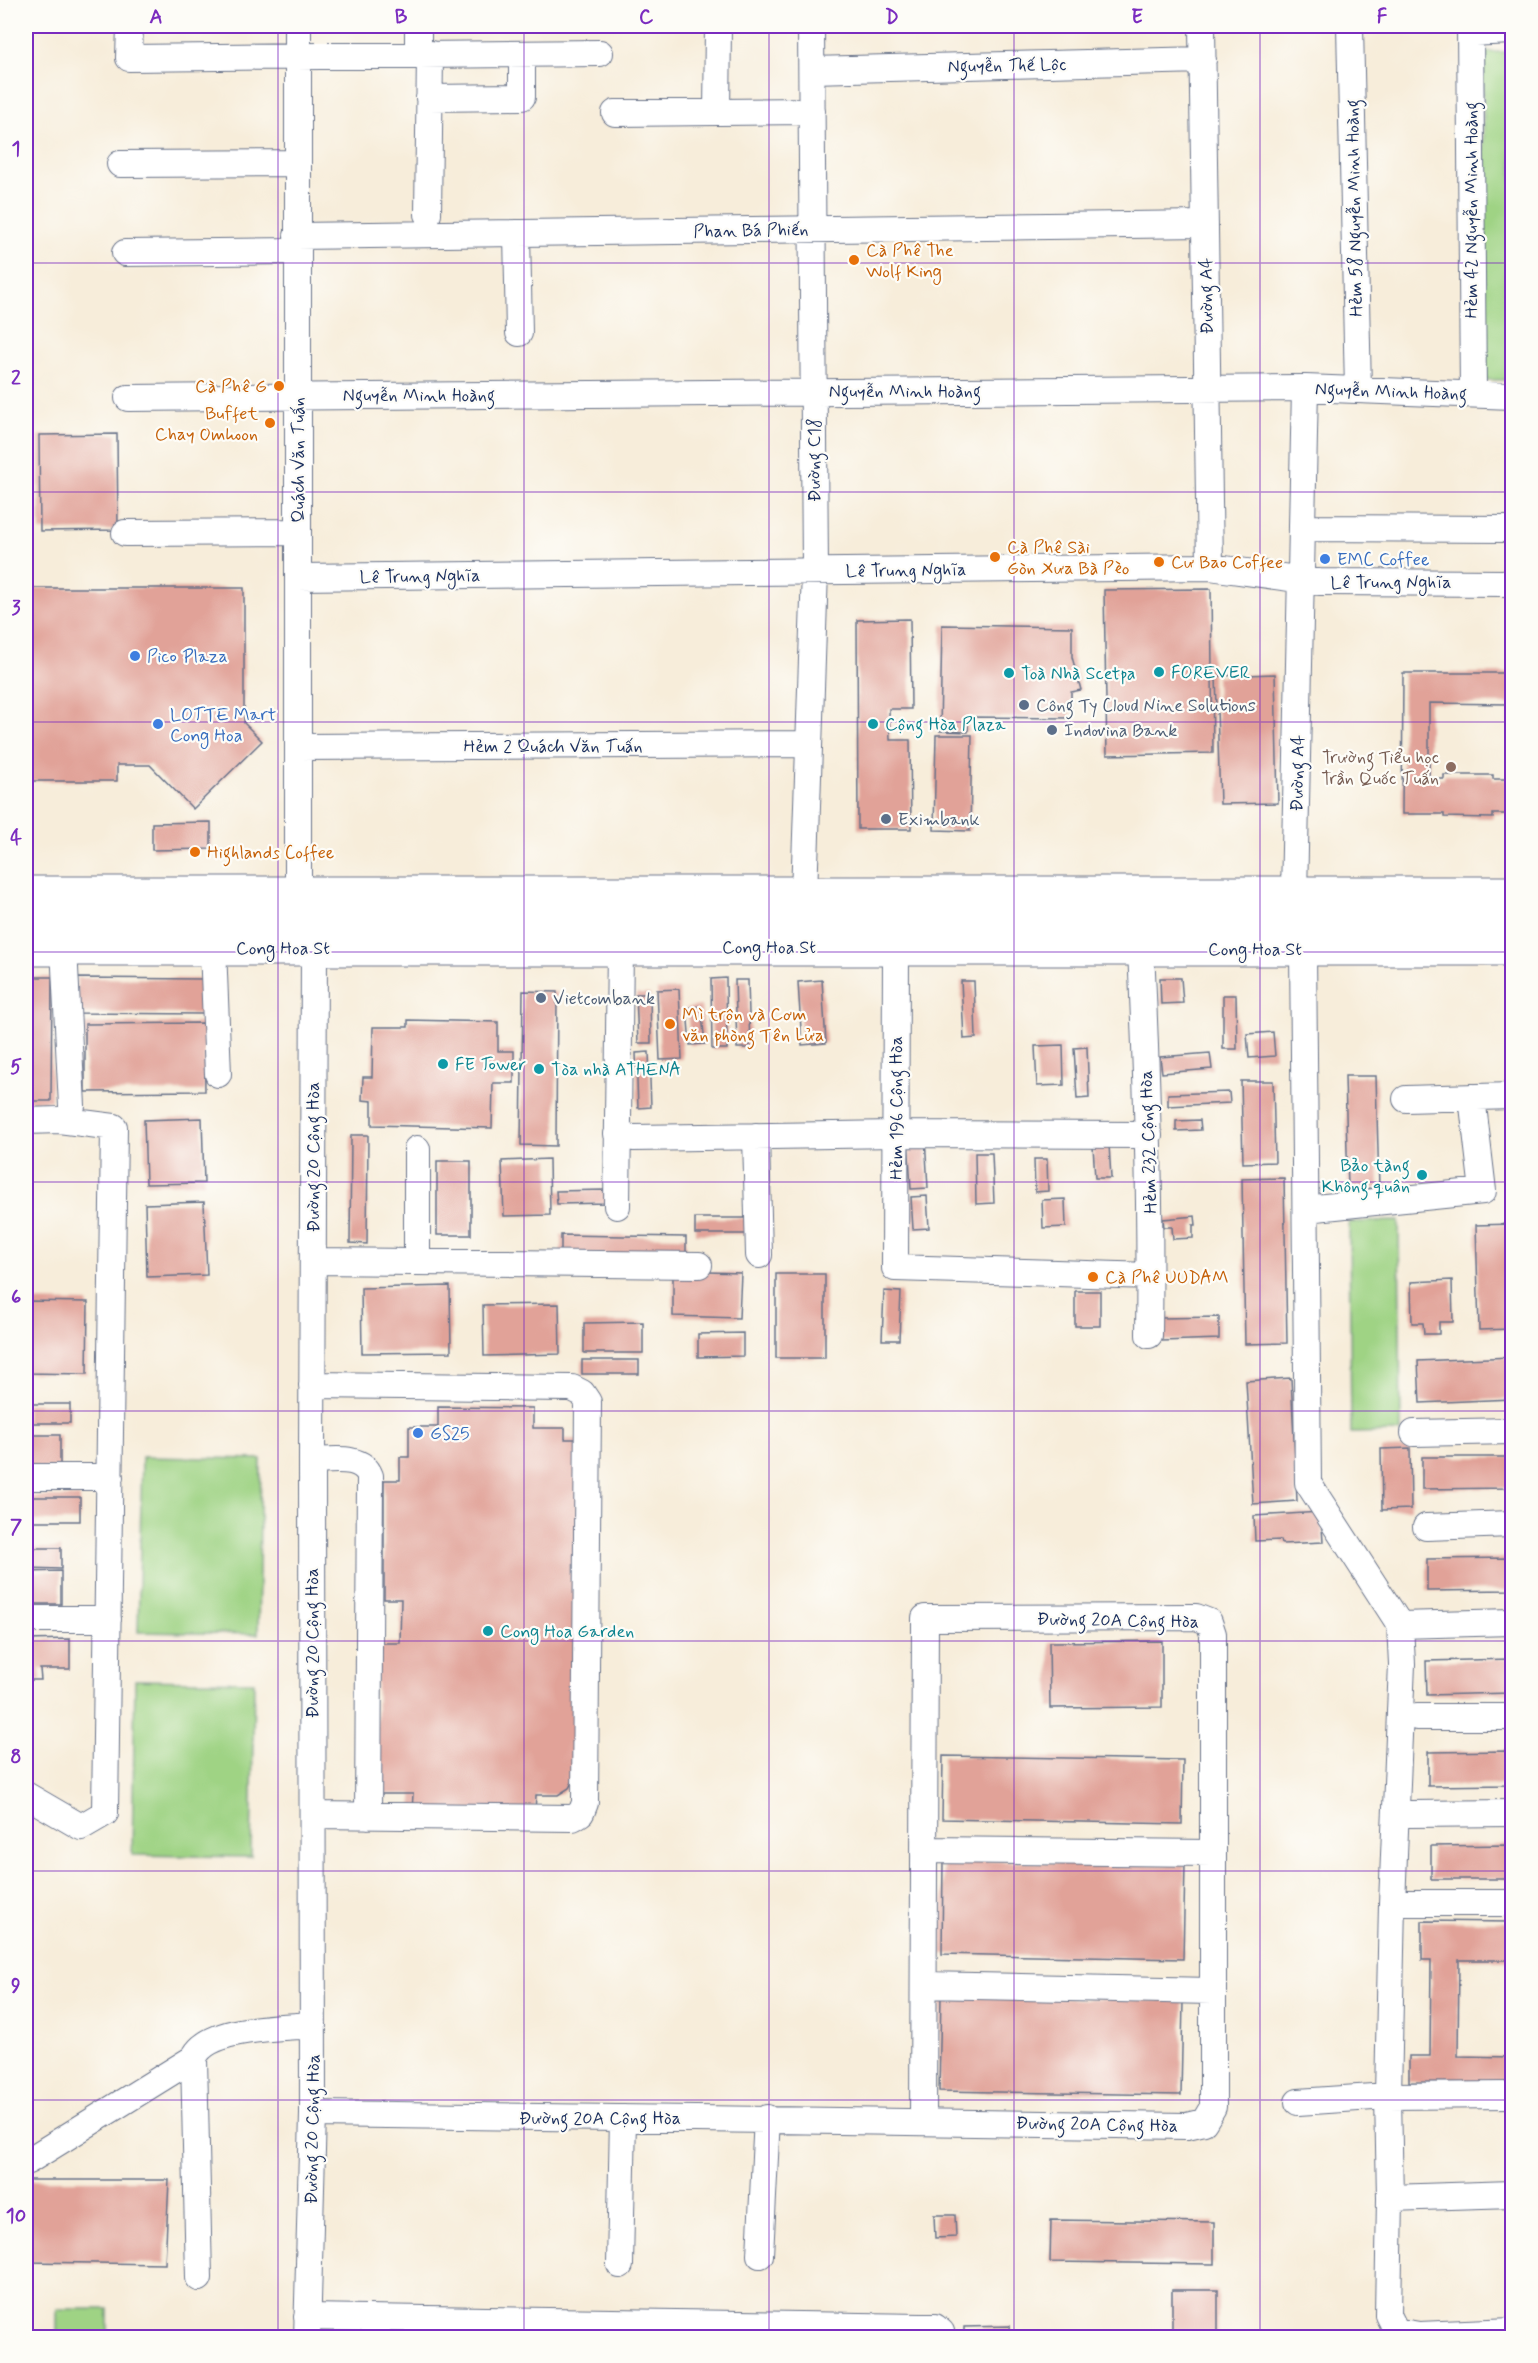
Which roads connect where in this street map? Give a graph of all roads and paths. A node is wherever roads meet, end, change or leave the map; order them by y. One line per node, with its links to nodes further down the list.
1 (130, 26): 13 (street)
2 (298, 26): 13 (street, Quách Văn Tuấn)
3 (418, 26): 12 (street)
4 (718, 26): 18 (street)
5 (812, 26): 15 (street, Đường C18)
6 (1202, 26): 14 (street, Đường A4)
7 (1350, 26): 31 (street, Hẻm 58 Nguyễn Minh Hoàng)
8 (1470, 29): 9 (street); 33 (street, Hẻm 42 Nguyễn Minh Hoàng)
9 (1512, 31)
10 (600, 53): 11 (street)
11 (522, 54): 12 (street); 16 (street)
12 (424, 55): 13 (street); 16 (street)
13 (298, 56): 20 (street, Quách Văn Tuấn)
14 (1203, 60): 15 (street, Nguyễn Thế Lộc); 23 (street, Đường A4)
15 (812, 70): 17 (street, Đường C18)
16 (429, 98): 22 (street)
17 (812, 111): 18 (street); 24 (street, Đường C18)
18 (717, 112): 19 (street)
19 (615, 113)
20 (297, 163): 21 (street); 26 (street, Quách Văn Tuấn)
21 (120, 164)
22 (428, 214)
23 (1205, 224): 24 (street, Phan Bá Phiến); 30 (street, Đường A4)
24 (813, 229): 25 (street, Phan Bá Phiến); 32 (street, Đường C18)
25 (517, 233): 26 (street, Phan Bá Phiến); 28 (street)
26 (298, 244): 27 (street, Phan Bá Phiến); 34 (street, Quách Văn Tuấn)
27 (125, 253)
28 (519, 333)
29 (1305, 388): 30 (street, Nguyễn Minh Hoàng); 31 (street, Nguyễn Minh Hoàng); 37 (street, Đường A4)
30 (1208, 389): 32 (street, Nguyễn Minh Hoàng); 41 (street, Đường A4)
31 (1358, 390): 33 (street, Nguyễn Minh Hoàng)
32 (814, 392): 34 (street, Nguyễn Minh Hoàng); 42 (street, Đường C18)
33 (1473, 394): 35 (street, Nguyễn Minh Hoàng)
34 (298, 396): 36 (street, Nguyễn Minh Hoàng); 39 (street, Quách Văn Tuấn)
35 (1512, 396)
36 (128, 398)
37 (1303, 528): 38 (street); 44 (street, Đường A4)
38 (1512, 529)
39 (297, 532): 40 (street); 43 (street, Quách Văn Tuấn)
40 (125, 533)
41 (1210, 567): 42 (street, Lê Trung Nghĩa); 44 (street, Lê Trung Nghĩa)
42 (815, 571): 43 (street, Lê Trung Nghĩa); 46 (street, Đường C18)
43 (298, 577): 47 (street, Quách Văn Tuấn)
44 (1302, 579): 45 (street, Lê Trung Nghĩa); 54 (street, Đường A4)
45 (1512, 583)
46 (808, 744): 47 (street, Hẻm 2 Quách Văn Tuấn); 51 (street, Đường C18)
47 (298, 747): 50 (street, Quách Văn Tuấn)
48 (1512, 893): 54 (main road, Cong Hoa St)
49 (26, 894): 50 (main road, Cong Hoa St)
50 (298, 894): 51 (main road, Cong Hoa St)
51 (804, 894): 54 (main road, Cong Hoa St)
52 (26, 921): 54 (main road, Cong Hoa St)
53 (1512, 921): 54 (main road)
54 (1300, 922): 61 (main road, Cong Hoa St); 62 (main road, Cong Hoa St); 75 (street, Đường A4)
55 (896, 947): 60 (main road, Cong Hoa St); 62 (main road, Cong Hoa St); 70 (street, Hẻm 196 Cộng Hòa)
56 (26, 948): 57 (main road, Cong Hoa St)
57 (64, 948): 58 (main road, Cong Hoa St); 67 (street)
58 (213, 948): 59 (main road, Cong Hoa St); 63 (street)
59 (314, 948): 60 (main road, Cong Hoa St); 77 (street, Đường 20 Cộng Hòa)
60 (620, 948): 69 (street)
61 (1512, 949)
62 (1141, 950): 71 (street, Hẻm 232 Cộng Hòa)
63 (218, 1074)
64 (1512, 1096): 65 (street)
65 (1472, 1097): 66 (street); 75 (street)
66 (1406, 1099)
67 (72, 1106)
68 (26, 1121): 87 (street)
69 (617, 1134): 72 (street); 74 (street)
70 (896, 1134): 71 (street); 72 (street); 80 (street, Hẻm 196 Cộng Hòa)
71 (1149, 1135): 80 (street, Hẻm 232 Cộng Hòa)
72 (756, 1136): 76 (street)
73 (417, 1149): 78 (street)
74 (617, 1206)
75 (1306, 1209): 93 (street, Đường A4)
76 (759, 1255)
77 (313, 1261): 78 (street); 82 (street, Đường 20 Cộng Hòa)
78 (417, 1261): 79 (street)
79 (699, 1265)
80 (1150, 1276): 81 (street, Hẻm 232 Cộng Hòa)
81 (1149, 1335)
82 (312, 1385): 85 (street, Đường 20 Cộng Hòa); 100 (street)
83 (1512, 1431): 84 (street)
84 (1414, 1433)
85 (312, 1461): 99 (street, Đường 20 Cộng Hòa); 100 (street)
86 (26, 1477): 87 (street)
87 (110, 1477): 91 (street)
88 (1512, 1524): 89 (street)
89 (1426, 1527)
90 (26, 1619): 91 (street)
91 (108, 1619): 96 (street)
92 (1512, 1622): 93 (street)
93 (1400, 1625): 103 (street)
94 (1417, 1717): 95 (street)
95 (1512, 1717)
96 (26, 1795)
97 (1512, 1813): 98 (street)
98 (1410, 1814)
99 (313, 1815): 100 (street); 107 (street, Đường 20 Cộng Hòa)
100 (368, 1816)
101 (925, 1850): 102 (street); 102 (street, Đường 20A Cộng Hòa); 105 (street, Đường 20A Cộng Hòa)
102 (1212, 1853): 106 (street, Đường 20A Cộng Hòa)
103 (1392, 1903): 104 (street); 110 (street)
104 (1512, 1903)
105 (924, 1986): 106 (street); 115 (street, Đường 20A Cộng Hòa)
106 (1212, 1991): 115 (street, Đường 20A Cộng Hòa)
107 (313, 2025): 108 (street); 112 (street, Đường 20 Cộng Hòa)
108 (194, 2058): 116 (street); 121 (street)
109 (1512, 2094): 110 (street)
110 (1388, 2096): 111 (street); 118 (street)
111 (1298, 2102)
112 (313, 2115): 113 (street, Đường 20A Cộng Hòa); 122 (street, Đường 20 Cộng Hòa)
113 (623, 2118): 114 (street, Đường 20A Cộng Hòa); 120 (street)
114 (767, 2118): 115 (street, Đường 20A Cộng Hòa); 119 (street)
115 (923, 2121)
116 (28, 2160)
117 (1512, 2194): 118 (street)
118 (1390, 2198): 124 (street)
119 (760, 2255)
120 (620, 2265)
121 (199, 2278)
122 (307, 2327): 123 (street)
123 (671, 2330): 125 (street)
124 (1512, 2331)
125 (940, 2337)

